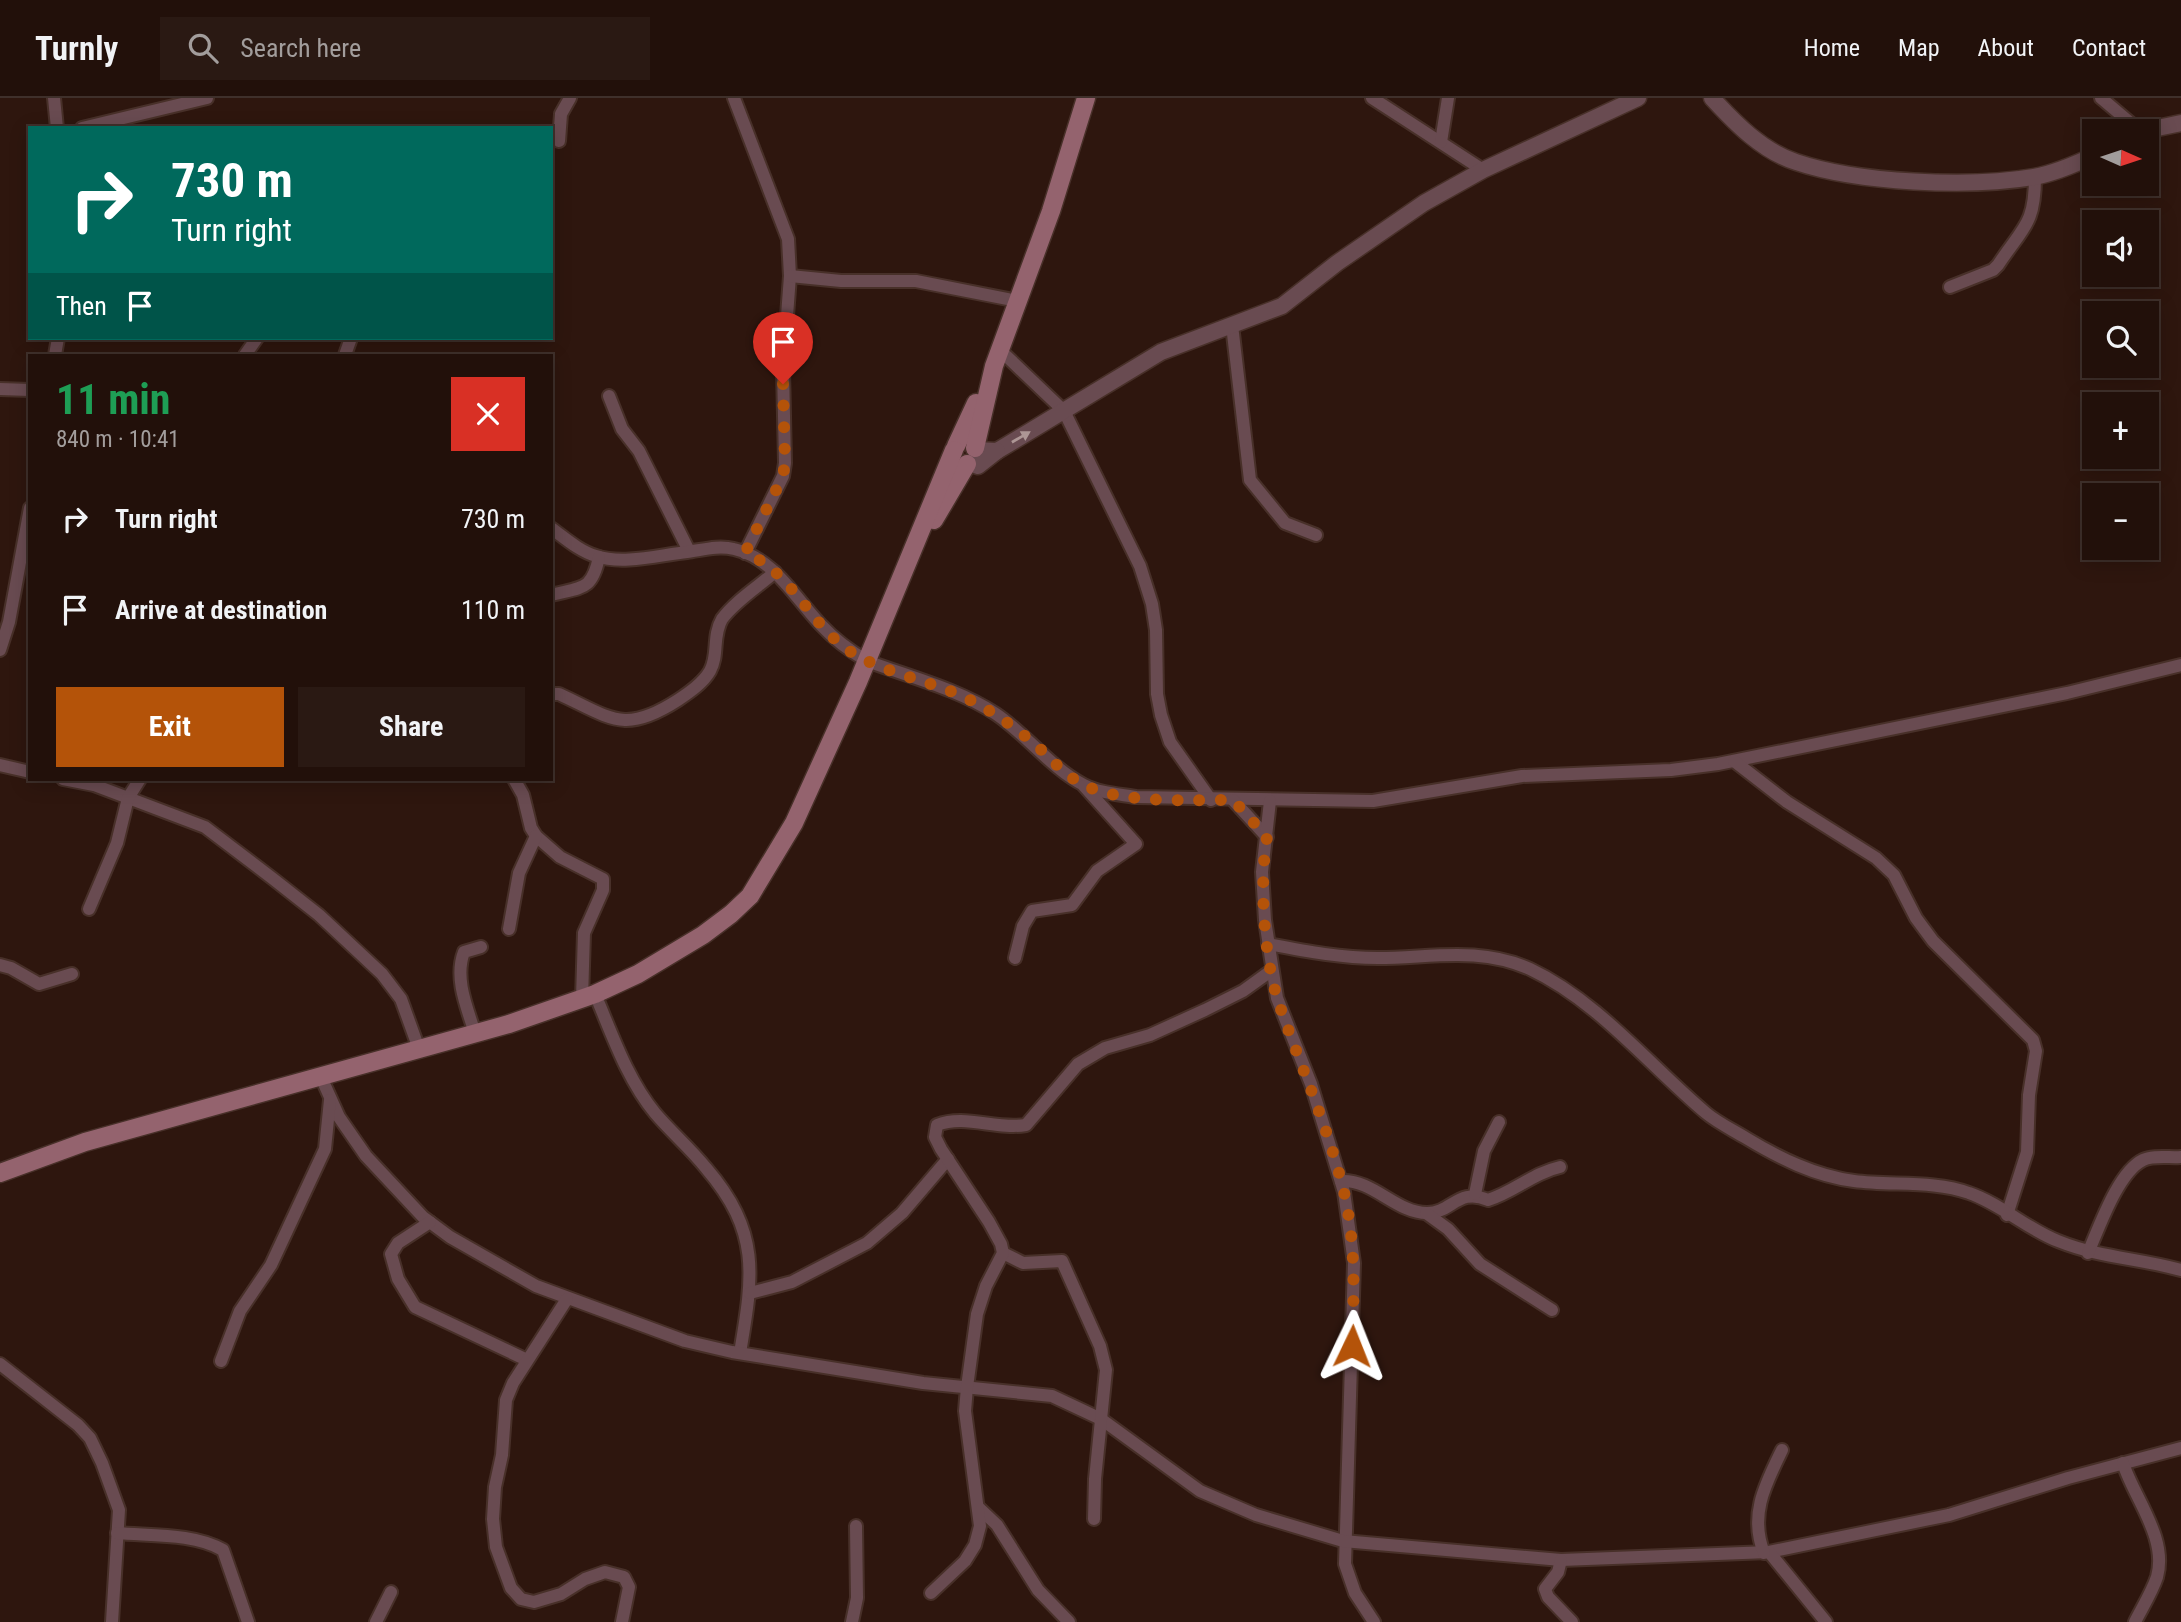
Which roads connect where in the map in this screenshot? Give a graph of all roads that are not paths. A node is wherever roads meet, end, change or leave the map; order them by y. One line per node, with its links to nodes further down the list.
1 (54, 98): 13 (street)
2 (207, 98): 14 (street)
3 (570, 98): 16 (street)
4 (734, 98): 21 (street)
5 (1086, 98): 23 (main road)
6 (1373, 98): 17 (street)
7 (1448, 98): 17 (street)
8 (1638, 98): 19 (street)
9 (1712, 98): 20 (street)
10 (2101, 98): 11 (street)
11 (2126, 119)
12 (2181, 123): 15 (street)
13 (58, 126)
14 (90, 126)
15 (2160, 127)
16 (559, 141)
17 (1441, 142): 19 (street)
18 (2082, 160): 20 (street)
19 (1483, 170): 24 (street)
20 (2035, 177): 22 (street)
21 (790, 276): 23 (street); 36 (street)
22 (1950, 287)
23 (1018, 301): 25 (main road)
24 (1232, 325): 29 (street); 34 (street)
25 (997, 358): 29 (street); 30 (main road); 31 (main road)
26 (0, 389): 27 (street)
27 (28, 390)
28 (609, 396): 35 (street)
29 (1064, 411): 31 (street, one-way to 29); 54 (street)
30 (955, 448): 31 (main road); 39 (main road)
31 (972, 456): 39 (main road)
32 (553, 529): 38 (street)
33 (28, 531): 37 (street)
34 (1316, 534)
35 (690, 551): 36 (street); 38 (street)
36 (745, 553): 40 (street)
37 (26, 554): 42 (street)
38 (599, 557): 41 (street)
39 (910, 559): 43 (main road)
40 (775, 572): 43 (street); 45 (street)
41 (553, 594)
42 (0, 650)
43 (867, 661): 52 (street); 67 (main road)
44 (2181, 665): 46 (street)
45 (553, 694)
46 (1734, 761): 56 (street); 80 (street)
47 (0, 765): 48 (street)
48 (28, 772)
49 (73, 781): 53 (street)
50 (139, 781): 53 (street)
51 (515, 781): 57 (street)
52 (1084, 785): 54 (street); 63 (street)
53 (128, 798): 59 (street); 69 (street)
54 (1211, 800): 55 (street)
55 (1233, 800): 56 (street); 58 (street)
56 (1270, 801): 58 (street)
57 (536, 836): 60 (street); 67 (street)
58 (1267, 837): 61 (street)
59 (89, 909)
60 (509, 929)
61 (1268, 944): 65 (street); 80 (street)
62 (481, 947): 68 (street)
63 (1015, 958)
64 (0, 965): 66 (street)
65 (1272, 970): 74 (street); 77 (street)
66 (72, 974)
67 (588, 996): 68 (main road); 85 (street)
68 (475, 1033): 69 (main road)
69 (419, 1049): 70 (main road)
70 (321, 1077): 71 (street); 76 (main road)
71 (330, 1100): 81 (street); 90 (street)
72 (1499, 1122): 78 (street)
73 (2181, 1157): 82 (street)
74 (948, 1159): 83 (street); 85 (street)
75 (1560, 1167): 78 (street)
76 (0, 1173)
77 (1341, 1181): 79 (street); 101 (street)
78 (1475, 1194): 79 (street)
79 (1426, 1213): 87 (street)
80 (2007, 1214): 82 (street)
81 (430, 1222): 86 (street); 89 (street)
82 (2088, 1252): 84 (street)
83 (1003, 1253): 92 (street); 93 (street)
84 (2181, 1270)
85 (750, 1293): 88 (street)
86 (567, 1298): 88 (street); 89 (street)
87 (1552, 1311)
88 (740, 1353): 92 (street)
89 (527, 1360): 109 (street)
90 (221, 1361)
91 (0, 1364): 100 (street)
92 (967, 1387): 93 (street); 97 (street)
93 (1101, 1419): 98 (street); 101 (street)
94 (2181, 1448): 96 (street)
95 (1782, 1450): 102 (street)
96 (2123, 1463): 102 (street); 115 (street)
97 (978, 1507): 105 (street); 111 (street)
98 (1094, 1519)
99 (856, 1526): 110 (street)
100 (117, 1534): 106 (street); 107 (street)
101 (1343, 1541): 103 (street); 112 (street)
102 (1767, 1553): 103 (street); 114 (street)
103 (1561, 1560): 113 (street)
104 (391, 1592): 108 (street)
105 (931, 1593)
106 (112, 1622)
107 (248, 1622)
108 (376, 1622)
109 (622, 1622)
110 (852, 1622)
111 (1069, 1622)
112 (1374, 1622)
113 (1572, 1622)
114 (1826, 1622)
115 (2135, 1622)

